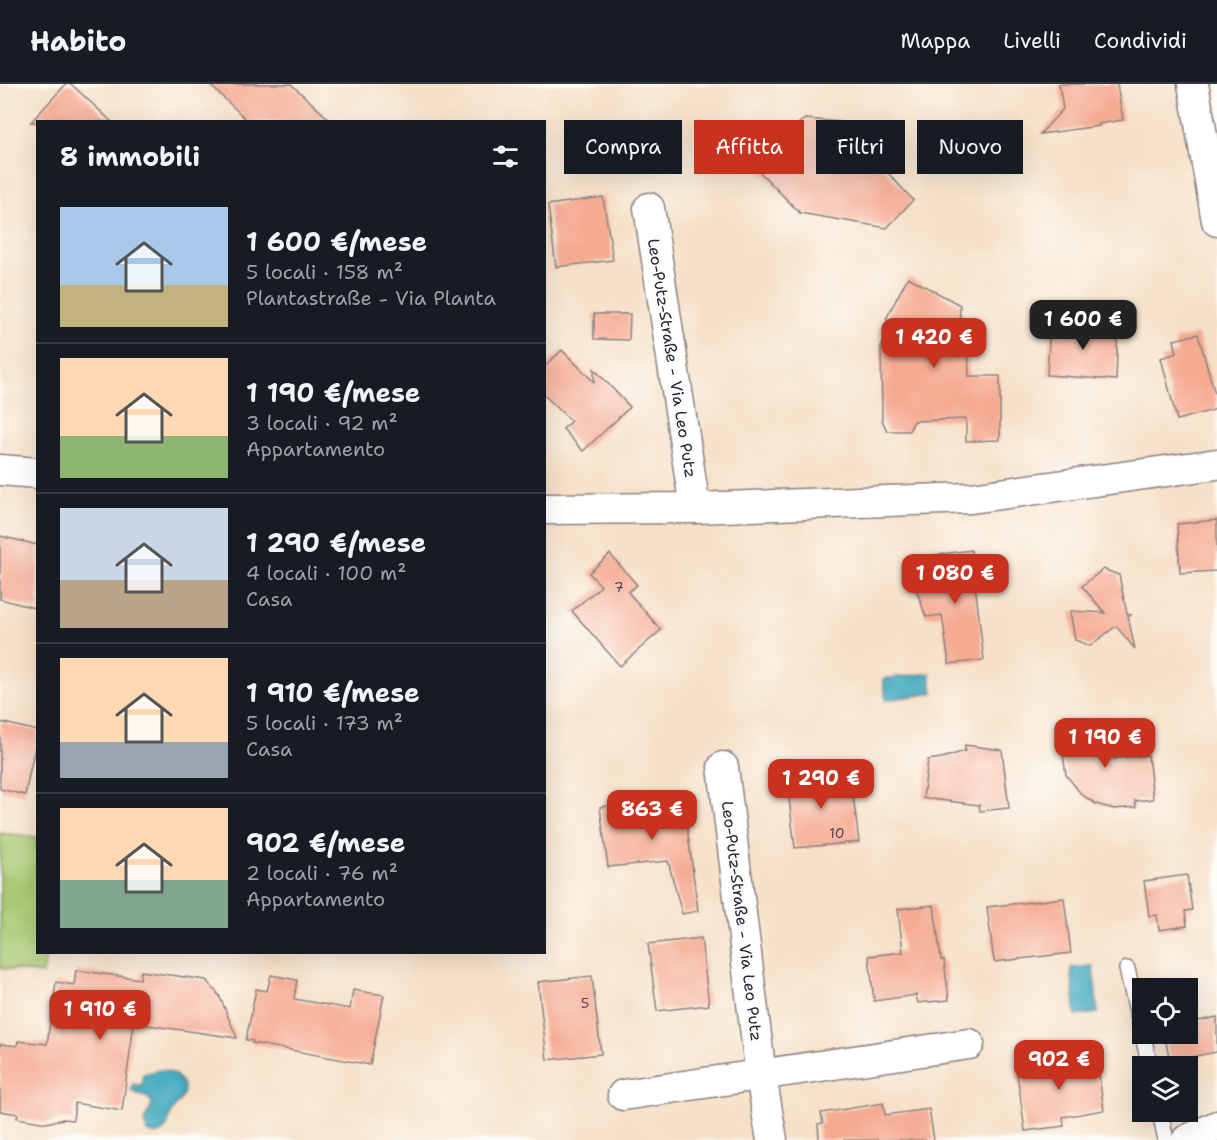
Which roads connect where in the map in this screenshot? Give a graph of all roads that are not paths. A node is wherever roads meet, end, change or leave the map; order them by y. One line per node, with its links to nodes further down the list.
1 (1193, 84): 3 (street)
2 (650, 208): 7 (street, Leo-Putz-Straße - Via Leo Putz)
3 (1217, 221)
4 (1217, 464): 7 (street)
5 (0, 470): 6 (street)
6 (36, 473)
7 (695, 508): 8 (street)
8 (546, 509)
9 (723, 767): 13 (street, Leo-Putz-Straße - Via Leo Putz)
10 (1127, 969): 12 (lane)
11 (969, 1044): 13 (street)
12 (1148, 1056)
13 (761, 1076): 14 (street); 17 (street, Leo-Putz-Straße - Via Leo Putz)
14 (623, 1095)
15 (1162, 1122): 18 (lane)
16 (1217, 1126): 19 (street)
17 (772, 1140)
18 (1166, 1140)
19 (1187, 1140)

